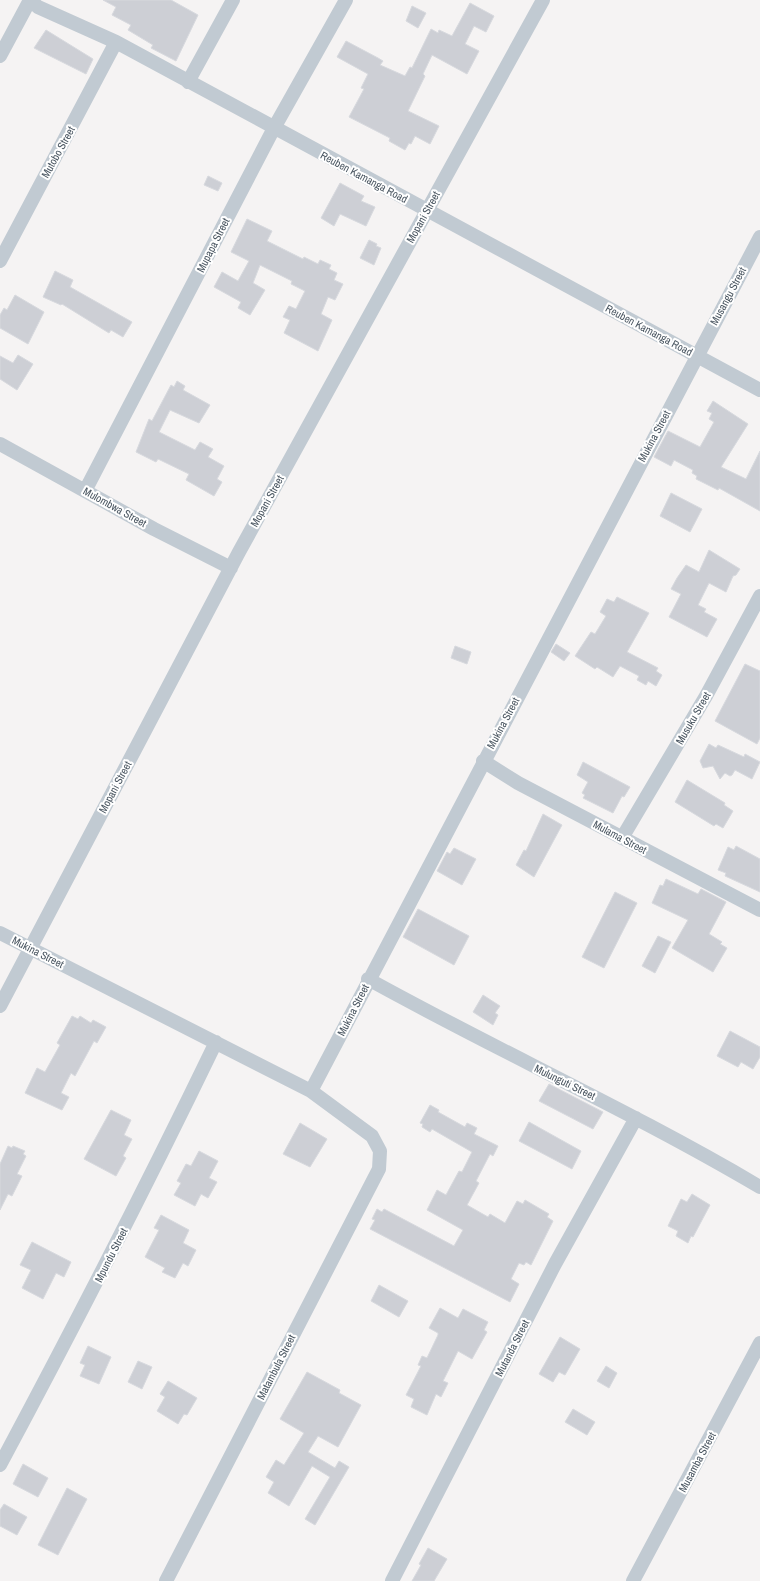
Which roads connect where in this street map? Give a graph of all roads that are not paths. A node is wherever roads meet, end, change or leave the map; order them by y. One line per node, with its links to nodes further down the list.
1 (233, 0): 7 (street)
2 (346, 0): 8 (street, Mupapa Street)
3 (539, 1): 9 (street, Mopani Street)
4 (35, 2): 5 (street, Reuben Kamanga Road); 6 (street)
5 (116, 42): 7 (street, Reuben Kamanga Road); 11 (street, Mutobo Street)
6 (0, 56)
7 (188, 82): 8 (street, Reuben Kamanga Road)
8 (274, 128): 9 (street, Reuben Kamanga Road); 15 (street, Mupapa Street)
9 (426, 211): 12 (street, Reuben Kamanga Road); 16 (street, Mopani Street)
10 (760, 237): 12 (street, Musangu Street)
11 (0, 261)
12 (697, 356): 13 (street, Reuben Kamanga Road); 18 (street, Mukina Street)
13 (760, 390)
14 (0, 444): 15 (street, Mulombwa Street)
15 (85, 491): 16 (street, Mulombwa Street)
16 (231, 568): 22 (street, Mopani Street)
17 (760, 596): 19 (street, Musuku Street)
18 (483, 761): 19 (street, Mulama Street); 23 (street, Mukina Street)
19 (622, 838): 20 (street, Mulama Street)
20 (760, 910)
21 (0, 933): 22 (street, Mukina Street)
22 (30, 949): 24 (street, Mopani Street); 25 (street, Mukina Street)
23 (368, 979): 26 (street, Mukina Street); 27 (street, Mulunguti Street)
24 (0, 1006)
25 (216, 1042): 26 (street, Mukina Street); 31 (street, Mpundu Street)
26 (310, 1091): 28 (street, Mukina Street)
27 (636, 1118): 29 (street, Mulunguti Street); 33 (street, Mutanda Street)
28 (380, 1151): 32 (street, Matambula Street)
29 (760, 1188)
30 (760, 1343): 34 (street, Musamba Street)
31 (0, 1465)
32 (166, 1581)
33 (392, 1581)
34 (633, 1581)

